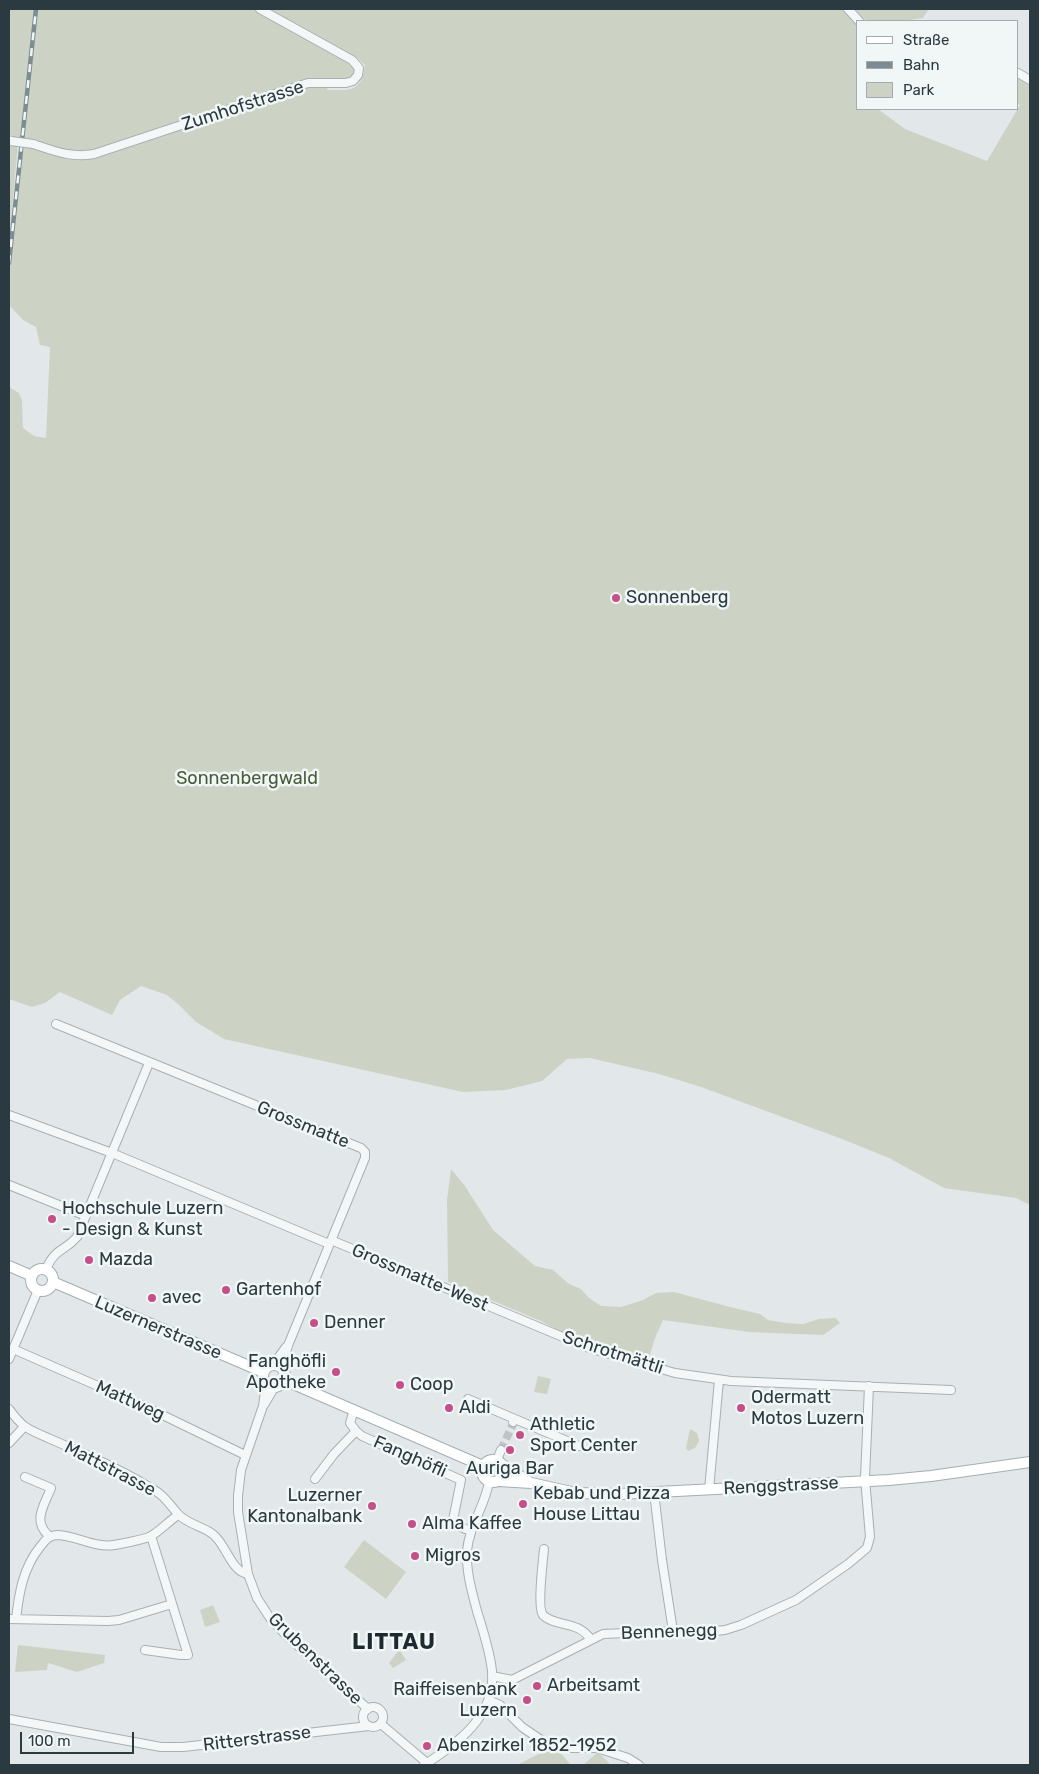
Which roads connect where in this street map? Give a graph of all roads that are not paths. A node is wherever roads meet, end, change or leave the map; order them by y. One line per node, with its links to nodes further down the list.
1 (260, 9): 6 (street, Zumhofstrasse, bridge)
2 (848, 9): 3 (street)
3 (858, 20)
4 (1019, 74): 5 (street)
5 (1030, 80)
6 (10, 141)
7 (56, 1024): 8 (street, Grossmatte)
8 (149, 1063): 10 (street); 13 (street, Grossmatte)
9 (9, 1115): 10 (street)
10 (112, 1153): 12 (street); 13 (street)
11 (9, 1185): 12 (street)
12 (86, 1216): 15 (street)
13 (330, 1242): 19 (street, Grossmatte-West); 22 (street, Grossmatte)
14 (9, 1266): 16 (main road)
15 (46, 1269): 16 (main road); 17 (main road)
16 (32, 1276): 18 (main road)
17 (53, 1282): 18 (main road); 23 (main road, Luzernerstrasse)
18 (38, 1290): 20 (street)
19 (510, 1316): 25 (street, Schrotmättli)
20 (13, 1349): 21 (street); 36 (street, Mattweg)
21 (9, 1359)
22 (277, 1366): 23 (main road); 24 (main road)
23 (263, 1372): 26 (main road)
24 (284, 1380): 26 (main road); 31 (main road)
25 (719, 1380): 27 (street, Schrotmättli); 45 (street)
26 (270, 1386): 36 (street, Grubenstrasse)
27 (868, 1386): 28 (street, Schrotmättli); 43 (street)
28 (951, 1390)
29 (468, 1399): 35 (street)
30 (9, 1409): 32 (street, Mattstrasse)
31 (354, 1410): 33 (street, Fanghöfli); 39 (main road)
32 (24, 1427): 34 (street); 47 (street, Mattstrasse)
33 (356, 1431): 41 (street, Fanghöfli); 48 (street, Fanghöfli)
34 (9, 1443)
35 (578, 1446)
36 (245, 1455): 52 (street, Grubenstrasse)
37 (500, 1458): 39 (main road); 42 (main road); 44 (main road, Renggstrasse)
38 (1030, 1462): 43 (main road, Renggstrasse)
39 (483, 1466): 42 (main road)
40 (25, 1477): 49 (street)
41 (315, 1479)
42 (494, 1481): 44 (main road, Renggstrasse); 48 (street)
43 (865, 1481): 45 (main road, Renggstrasse); 55 (street, Bennenegg)
44 (531, 1483): 46 (main road, Renggstrasse)
45 (709, 1490): 46 (main road, Renggstrasse)
46 (654, 1492): 55 (street)
47 (178, 1515): 50 (street); 52 (street, Mattstrasse)
48 (471, 1531): 58 (street)
49 (49, 1536): 50 (street); 54 (street)
50 (150, 1536): 53 (street)
51 (544, 1549): 56 (street)
52 (248, 1574): 60 (street, Grubenstrasse)
53 (172, 1604): 54 (street); 57 (street)
54 (13, 1619)
55 (673, 1631): 56 (street, Bennenegg)
56 (591, 1640): 58 (street, Bennenegg)
57 (145, 1650)
58 (492, 1676): 59 (street)
59 (488, 1700): 66 (street); 67 (street)
60 (368, 1709): 61 (street); 63 (street)
61 (364, 1718): 64 (street); 65 (street)
62 (9, 1719): 65 (street, Ritterstrasse)
63 (381, 1724): 64 (street); 66 (street)
64 (369, 1726): 65 (street, Ritterstrasse)
65 (357, 1727)
66 (425, 1764)
67 (639, 1765)

